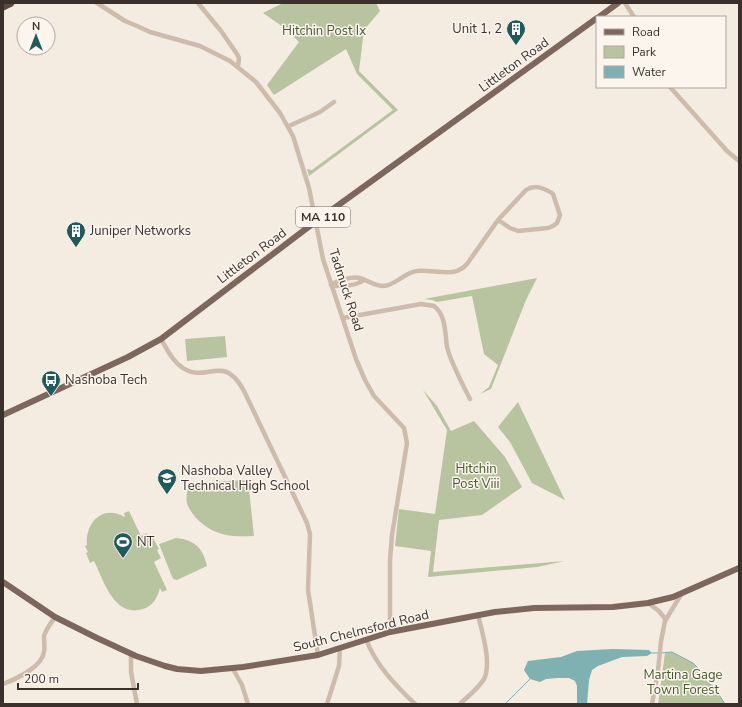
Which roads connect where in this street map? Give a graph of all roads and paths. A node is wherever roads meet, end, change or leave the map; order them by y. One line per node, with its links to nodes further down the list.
1 (11, 3): 6 (highway)
2 (97, 3): 10 (street, Tadmuck Road)
3 (198, 3): 10 (street)
4 (618, 3): 7 (main road, Littleton Road / MA 110)
5 (625, 3): 8 (street)
6 (3, 7)
7 (601, 16)
8 (633, 16)
9 (596, 19): 16 (main road, Littleton Road / MA 110)
10 (238, 67): 13 (street, Tadmuck Road)
11 (671, 88): 14 (street)
12 (334, 102): 13 (street)
13 (289, 126): 16 (street, Tadmuck Road)
14 (739, 161)
15 (498, 220): 15 (street); 17 (street)
16 (315, 222): 17 (street, Tadmuck Road); 19 (main road, Littleton Road / MA 110)
17 (331, 285): 18 (street, Tadmuck Road)
18 (343, 318): 20 (street); 29 (street, Tadmuck Road)
19 (161, 339): 21 (main road, Littleton Road / MA 110); 33 (street)
20 (470, 399)
21 (3, 415)
22 (739, 568): 24 (main road, South Chelmsford Road)
23 (3, 582): 27 (main road, South Chelmsford Road)
24 (682, 593): 25 (main road, South Chelmsford Road); 28 (street)
25 (648, 604): 26 (main road, South Chelmsford Road); 28 (street)
26 (478, 615): 29 (main road, South Chelmsford Road); 40 (street)
27 (56, 617): 32 (main road, South Chelmsford Road); 35 (street)
28 (666, 620): 41 (street)
29 (390, 632): 30 (main road, South Chelmsford Road)
30 (366, 639): 31 (main road, South Chelmsford Road); 39 (street)
31 (340, 648): 33 (main road, South Chelmsford Road); 38 (street)
32 (132, 654): 34 (main road, South Chelmsford Road); 36 (street)
33 (318, 655): 34 (main road, South Chelmsford Road)
34 (234, 669): 37 (street)
35 (3, 684)
36 (137, 704)
37 (248, 704)
38 (327, 704)
39 (414, 704)
40 (460, 704)
41 (652, 704)

